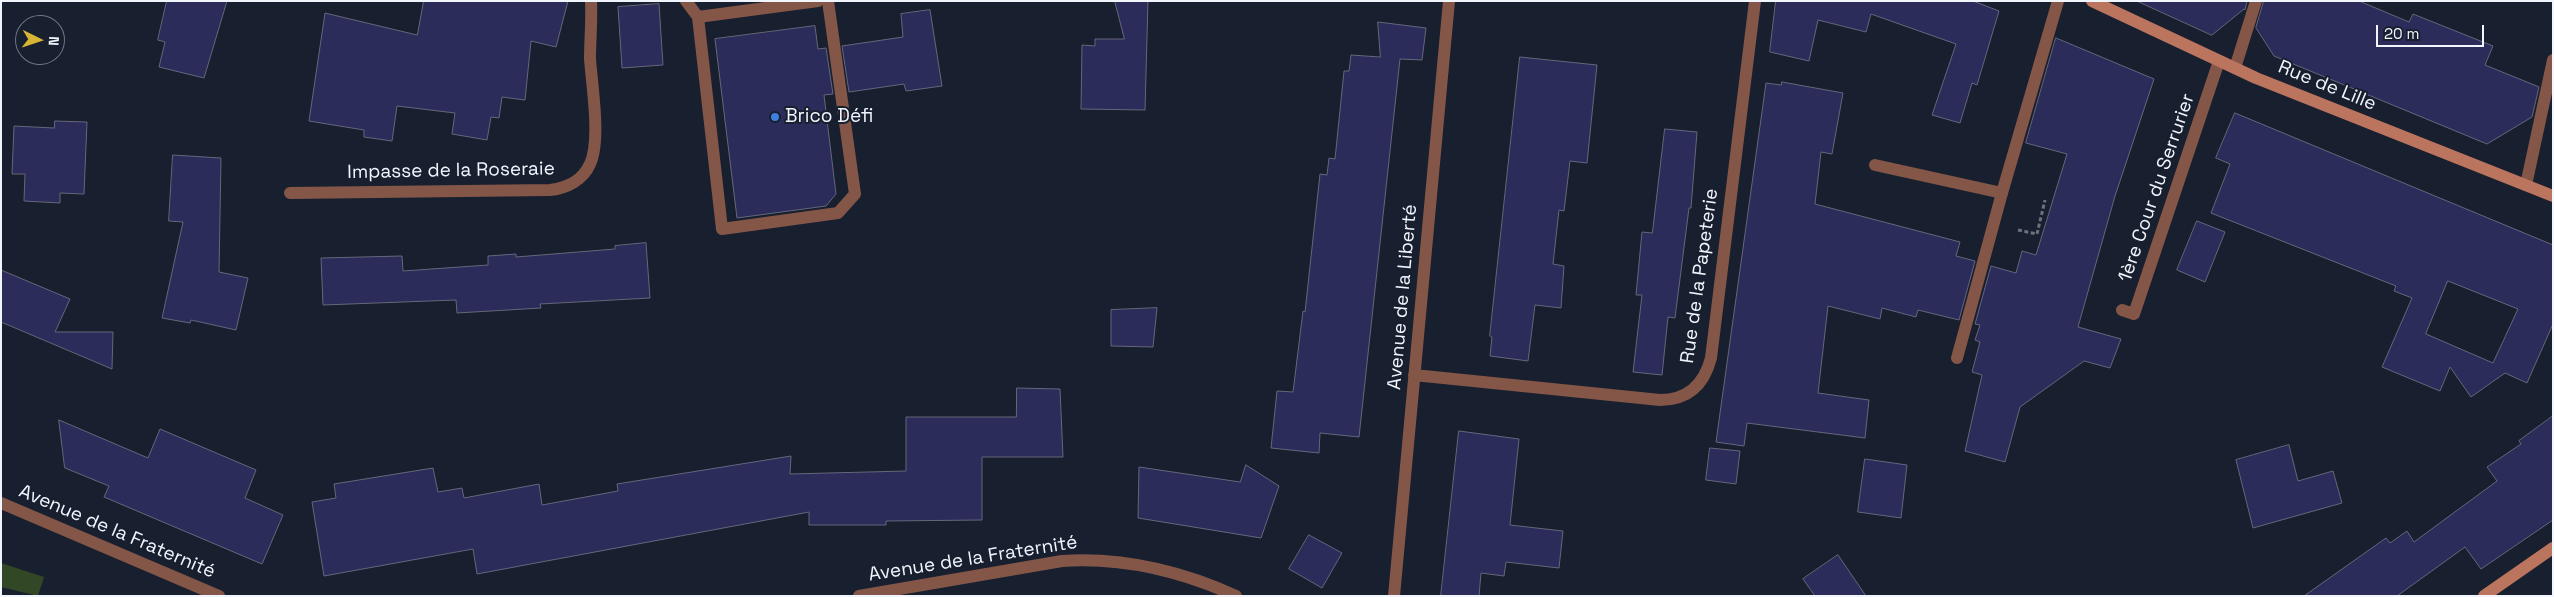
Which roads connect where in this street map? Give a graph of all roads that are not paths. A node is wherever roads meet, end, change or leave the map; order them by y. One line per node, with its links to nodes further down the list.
1 (591, 1): 16 (street, Impasse de la Roseraie)
2 (686, 1): 10 (street)
3 (818, 1): 10 (street)
4 (828, 1): 10 (street)
5 (1450, 1): 21 (street, Avenue de la Liberté)
6 (1756, 1): 21 (street, Rue de la Papeterie)
7 (2058, 1): 17 (street)
8 (2092, 1): 12 (street, Rue de Lille)
9 (2256, 1): 13 (street)
10 (698, 17)
11 (2553, 60): 15 (street)
12 (2219, 61): 13 (street, Rue de Lille); 19 (street, 1ère Cour du Serrurier)
13 (2235, 68): 15 (street, Rue de Lille)
14 (1874, 165): 17 (street)
15 (2526, 185): 18 (street, Rue de Lille)
16 (290, 192)
17 (2002, 193): 20 (street)
18 (2553, 196)
19 (2122, 310)
20 (1957, 358)
21 (1414, 375): 27 (street, Avenue de la Liberté)
22 (1, 503): 24 (street, Avenue de la Fraternité)
23 (2553, 548): 28 (street)
24 (218, 596)
25 (859, 596): 26 (street, Avenue de la Fraternité)
26 (1236, 596)
27 (1394, 596)
28 (2484, 596)

